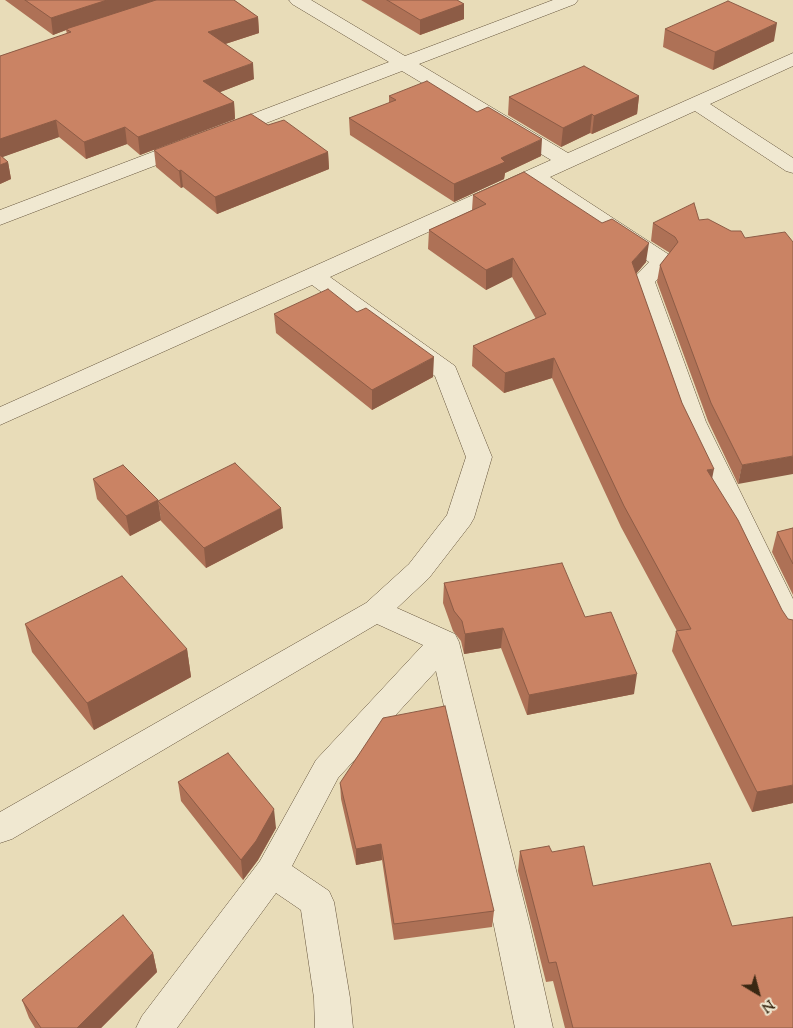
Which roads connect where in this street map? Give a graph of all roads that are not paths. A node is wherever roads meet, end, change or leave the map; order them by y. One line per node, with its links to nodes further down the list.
1 (298, 0): 4 (street)
2 (570, 0): 4 (street)
3 (793, 60): 5 (street)
4 (404, 64): 6 (street); 9 (street)
5 (696, 103): 6 (street); 7 (street)
6 (568, 162): 8 (street)
7 (793, 167)
8 (536, 177): 10 (street); 13 (street)
9 (0, 218)
10 (313, 275): 11 (street); 12 (street)
11 (0, 417)
12 (376, 611): 14 (street); 15 (street)
13 (793, 629)
14 (444, 642): 16 (street); 19 (street)
15 (0, 829)
16 (272, 871): 17 (street); 18 (street)
17 (155, 1028)
18 (334, 1028)
19 (534, 1028)

